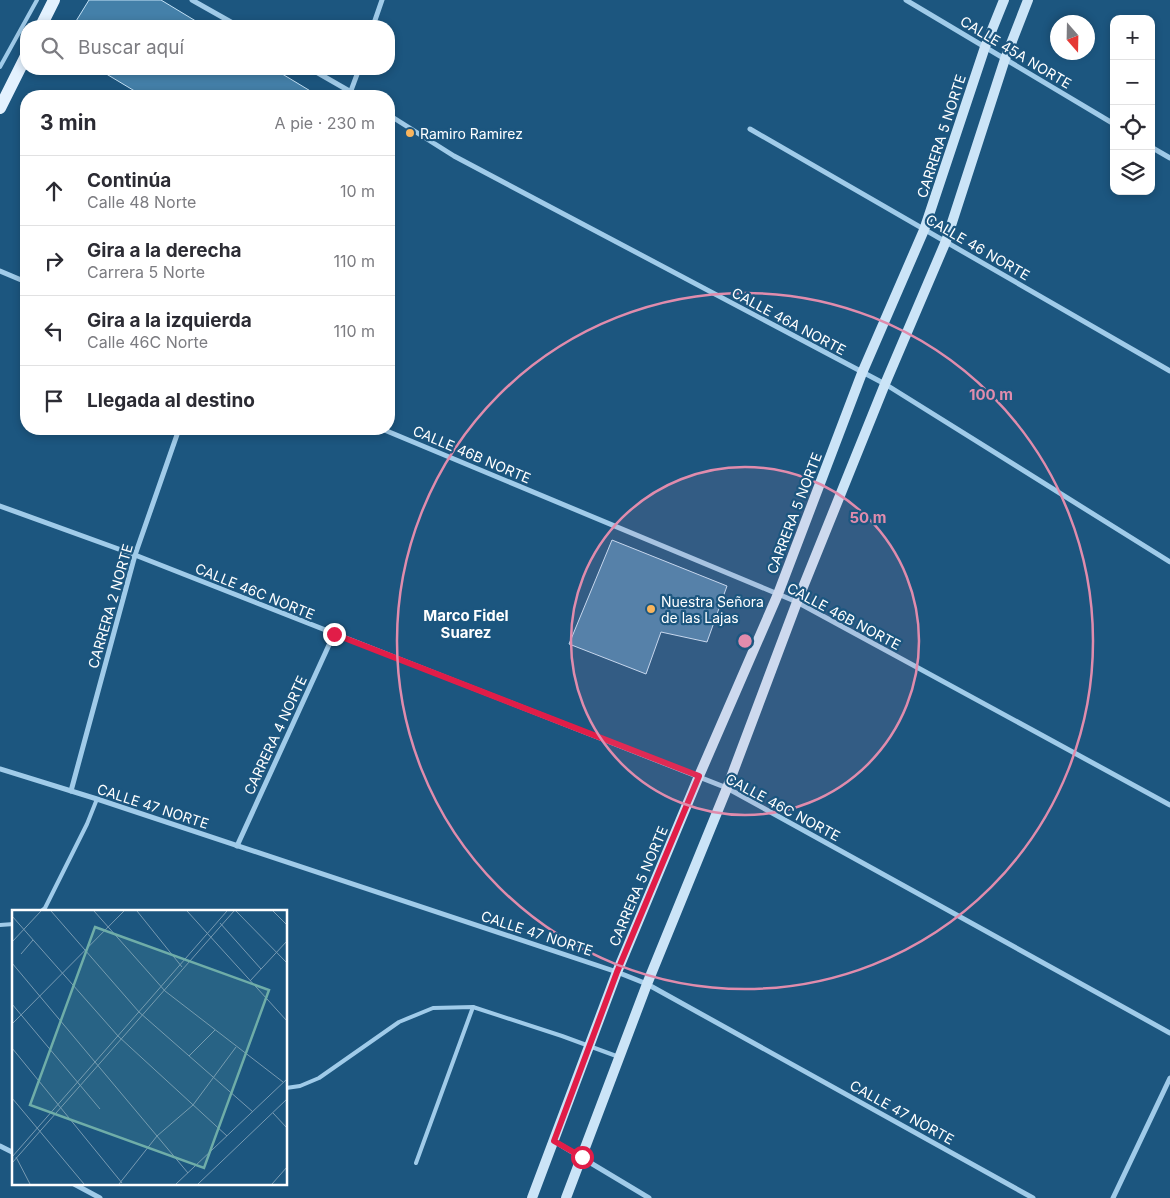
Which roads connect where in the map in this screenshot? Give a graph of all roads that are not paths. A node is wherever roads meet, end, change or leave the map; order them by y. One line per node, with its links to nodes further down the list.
1 (37, 0): 8 (lane)
2 (54, 0): 9 (main road)
3 (192, 0): 10 (street)
4 (382, 0): 11 (street)
5 (906, 0): 13 (street, CALLE 45A NORTE)
6 (1004, 0): 13 (street, CARRERA 5 NORTE)
7 (1028, 0): 14 (street)
8 (26, 20)
9 (44, 20)
10 (227, 20)
11 (375, 20)
12 (20, 31): 15 (lane)
13 (985, 47): 14 (street, CALLE 45A NORTE); 27 (street, CARRERA 5 NORTE)
14 (1005, 58): 23 (street, CALLE 45A NORTE); 28 (street)
15 (0, 67)
16 (20, 68): 21 (main road)
17 (320, 75): 19 (street)
18 (357, 75): 20 (street)
19 (344, 90)
20 (351, 90)
21 (0, 108)
22 (395, 119): 32 (street, CALLE 46A NORTE)
23 (1110, 122)
24 (750, 129): 27 (street, CALLE 46 NORTE)
25 (1155, 149): 26 (street)
26 (1170, 158)
27 (924, 230): 28 (street, CALLE 46 NORTE); 32 (street, CARRERA 5 NORTE)
28 (946, 241): 31 (street, CALLE 46 NORTE); 33 (street)
29 (0, 271): 30 (street)
30 (20, 279)
31 (1170, 371)
32 (862, 373): 33 (street, CALLE 46A NORTE); 39 (street, CARRERA 5 NORTE)
33 (885, 384): 38 (street, CALLE 46A NORTE); 40 (street)
34 (395, 434): 39 (street, CALLE 46B NORTE)
35 (177, 435): 37 (street, CARRERA 2 NORTE)
36 (0, 506): 37 (street, CALLE 46C NORTE)
37 (135, 555): 41 (street, CALLE 46C NORTE); 45 (street, CARRERA 2 NORTE)
38 (1170, 562)
39 (778, 594): 40 (street, CALLE 46B NORTE); 43 (street, CARRERA 5 NORTE)
40 (797, 602): 44 (street); 47 (street, CALLE 46B NORTE)
41 (334, 634): 43 (street, CALLE 46C NORTE); 48 (street, CARRERA 4 NORTE)
42 (0, 769): 45 (street, CALLE 47 NORTE)
43 (699, 776): 44 (street, CALLE 46C NORTE); 50 (street, CARRERA 5 NORTE)
44 (727, 788): 51 (street); 53 (street, CALLE 46C NORTE)
45 (71, 791): 46 (street, CALLE 47 NORTE)
46 (97, 799): 48 (street, CALLE 47 NORTE); 49 (lane)
47 (1170, 804)
48 (237, 846): 50 (street, CALLE 47 NORTE)
49 (42, 910)
50 (617, 972): 51 (street, CALLE 47 NORTE); 54 (street, CARRERA 5 NORTE)
51 (647, 984): 55 (street); 68 (street, CALLE 47 NORTE)
52 (473, 1007): 54 (lane); 57 (lane); 62 (lane)
53 (1170, 1033)
54 (590, 1046): 55 (lane); 58 (street, CARRERA 5 NORTE)
55 (620, 1057): 61 (street)
56 (1170, 1078): 69 (street)
57 (288, 1088)
58 (554, 1141): 61 (street); 65 (street, CARRERA 5 NORTE)
59 (0, 1146): 60 (street)
60 (12, 1152)
61 (582, 1157): 66 (street); 67 (street)
62 (416, 1163)
63 (78, 1186): 64 (street)
64 (100, 1198)
65 (532, 1198)
66 (566, 1198)
67 (649, 1198)
68 (1034, 1198)
69 (1113, 1198)

